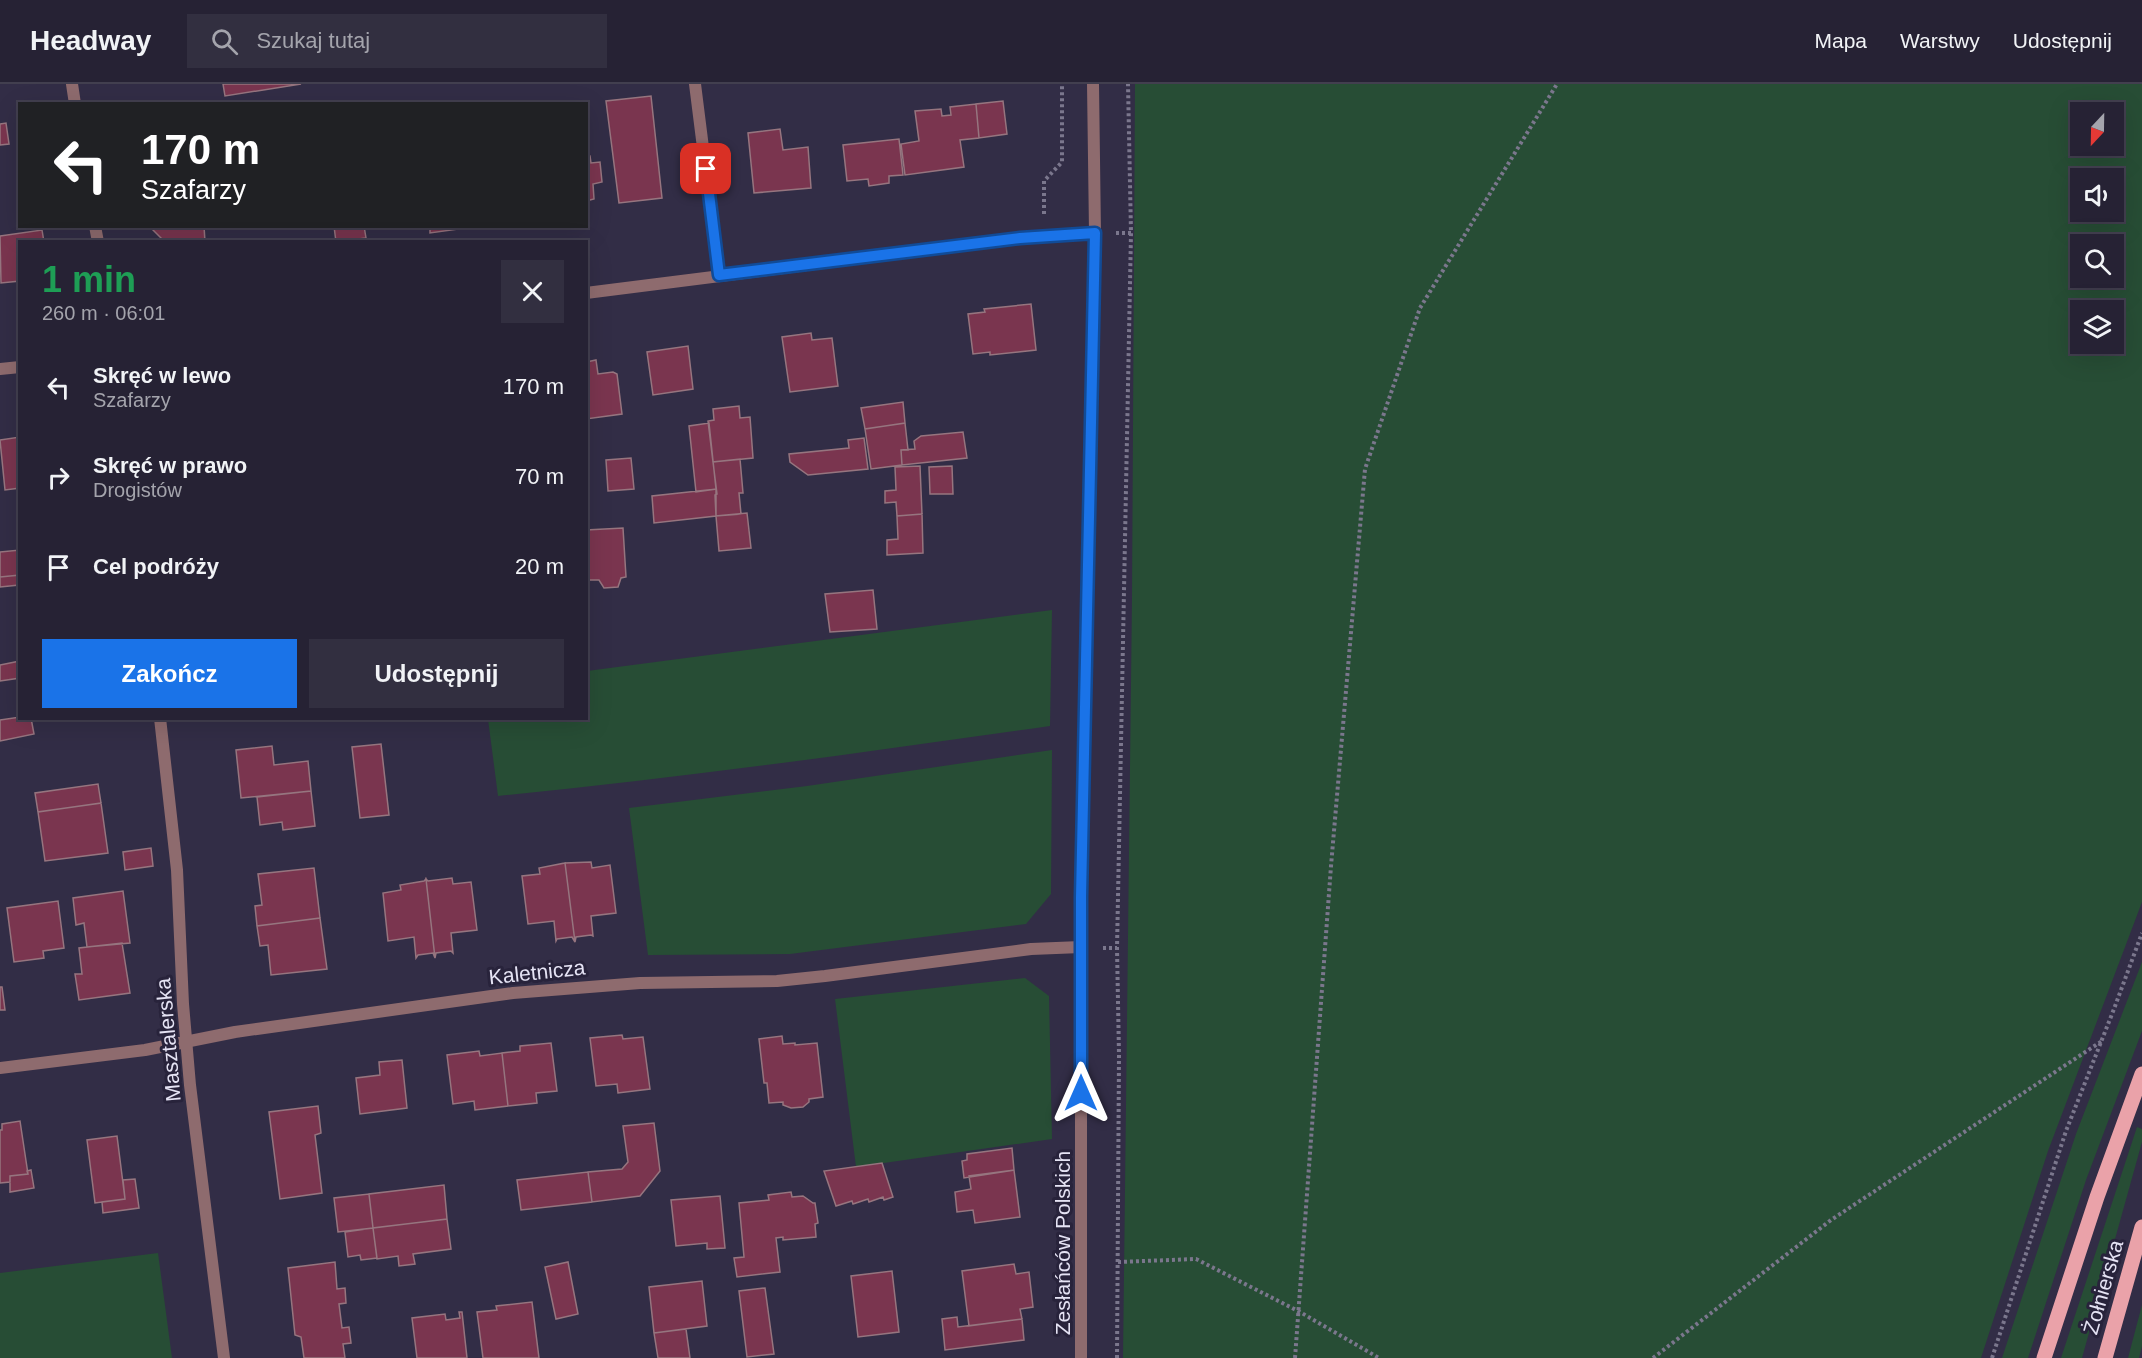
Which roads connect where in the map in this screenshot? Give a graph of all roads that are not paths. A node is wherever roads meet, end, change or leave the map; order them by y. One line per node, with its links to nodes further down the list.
1 (72, 84): 4 (street)
2 (695, 84): 6 (street)
3 (1093, 84): 5 (street, Zesłańców Polskich)
4 (75, 102)
5 (1095, 233): 6 (street); 11 (street, Zesłańców Polskich)
6 (719, 275): 7 (street)
7 (588, 293)
8 (18, 367): 9 (street)
9 (0, 369)
10 (160, 720): 12 (street, Masztalerska)
11 (1081, 947): 12 (street, Kaletnicza); 17 (street, Zesłańców Polskich)
12 (186, 1041): 13 (street, Kaletnicza); 16 (street, Masztalerska)
13 (0, 1068)
14 (2142, 1074): 18 (main road)
15 (2142, 1227): 19 (main road, Żołnierska)
16 (224, 1358)
17 (1081, 1358)
18 (2044, 1358)
19 (2105, 1358)

